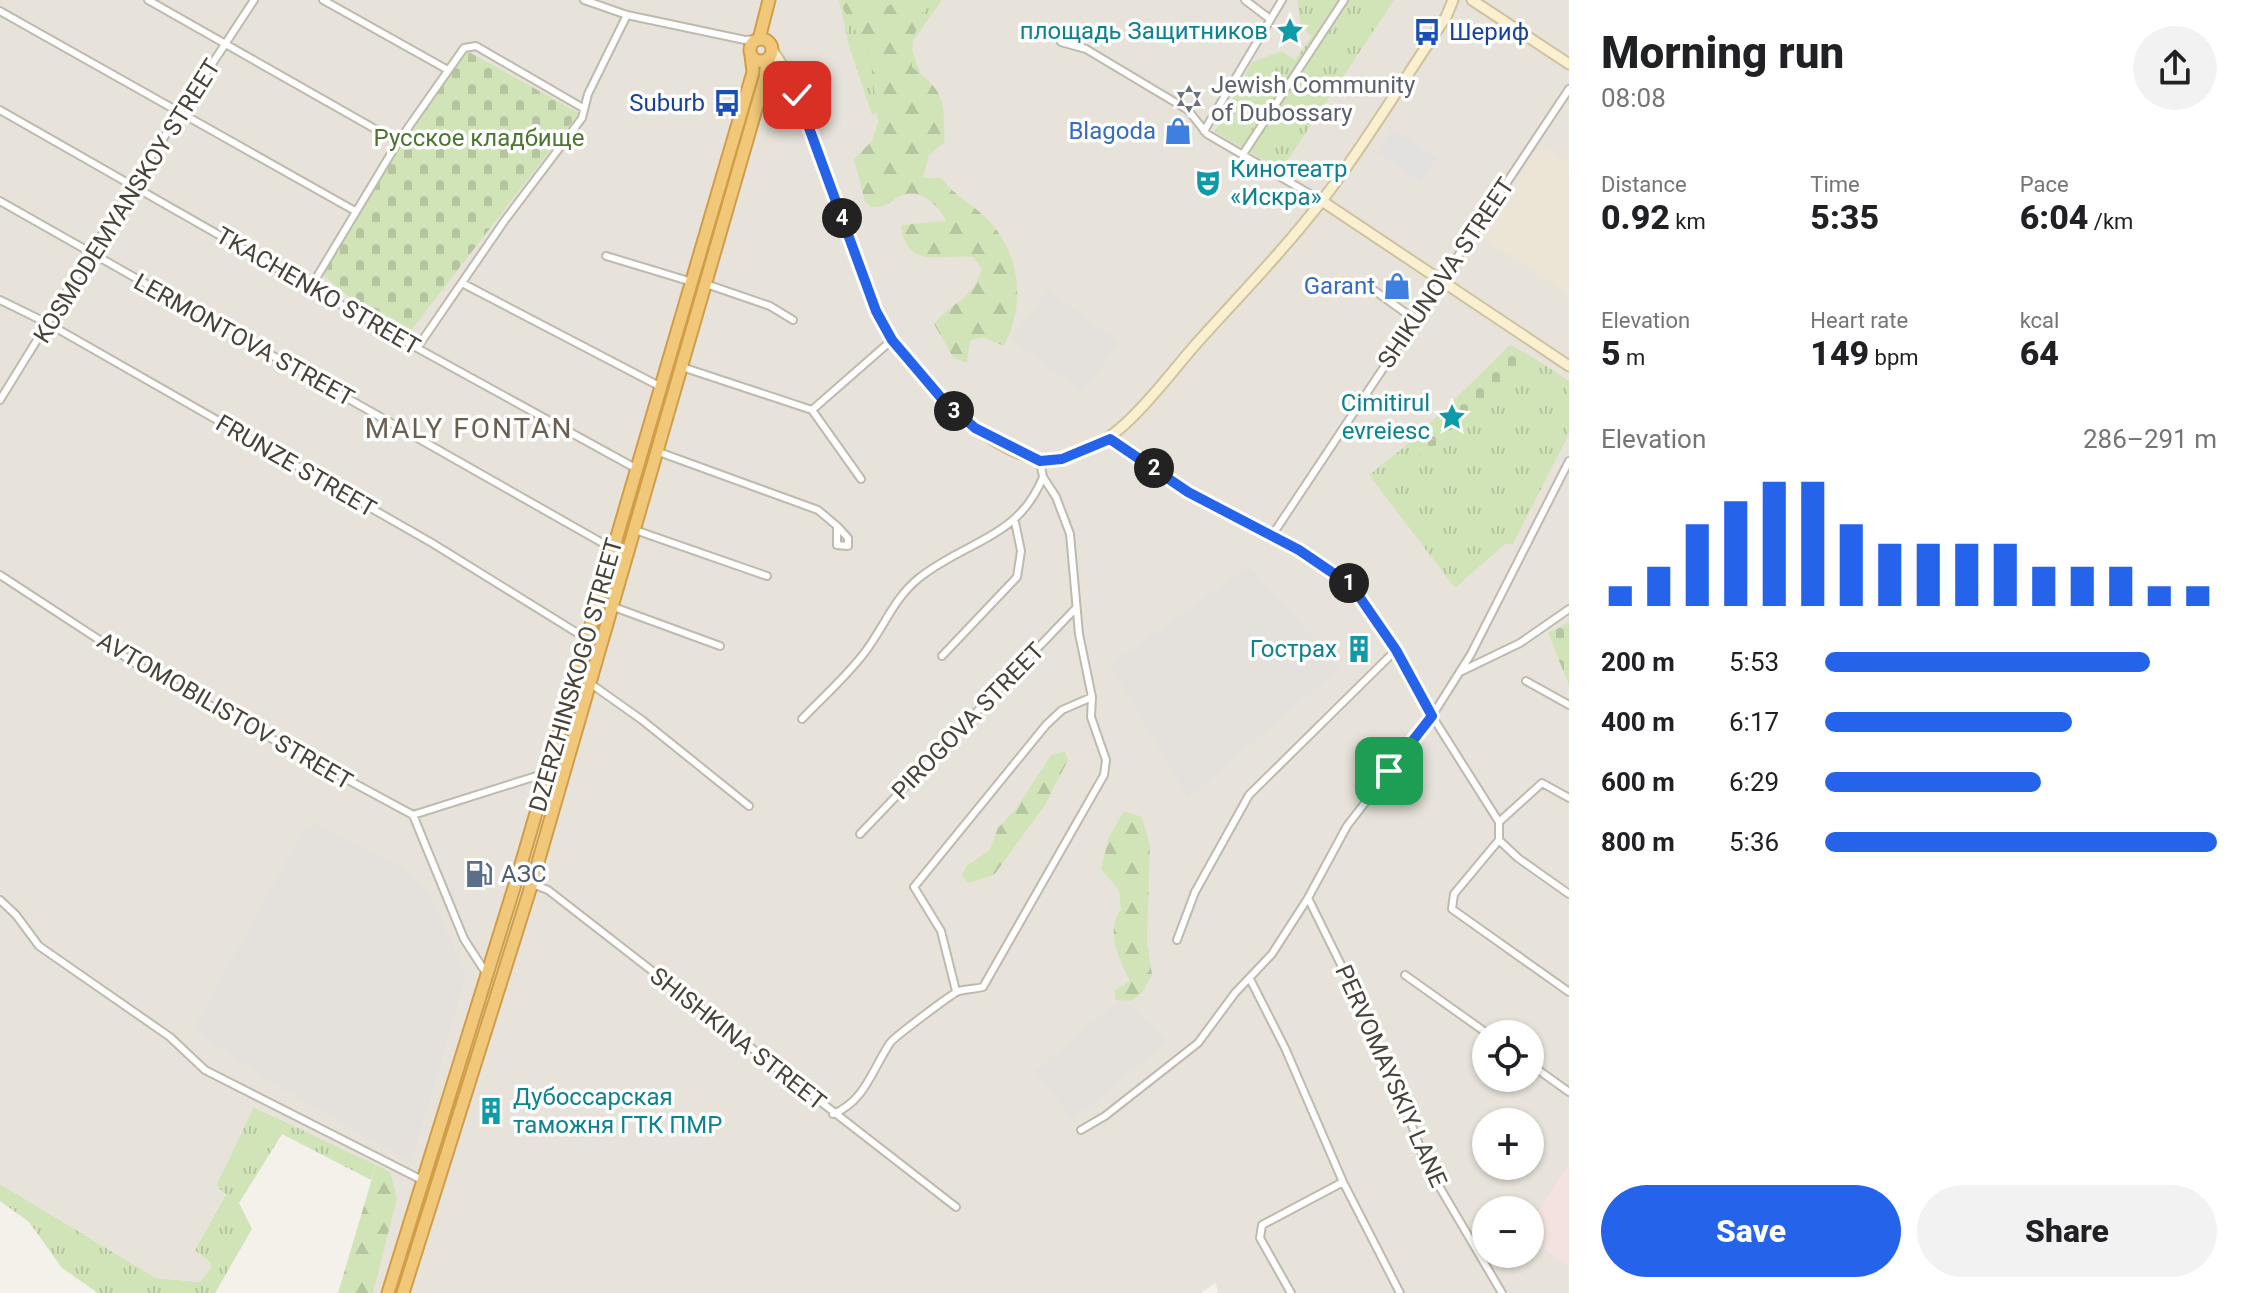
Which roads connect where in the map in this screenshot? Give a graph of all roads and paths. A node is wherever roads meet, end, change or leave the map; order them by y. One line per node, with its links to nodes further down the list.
1 (148, 0): 16 (street)
2 (254, 0): 16 (street, KOSMODEMYANSKOY STREET)
3 (323, 0): 20 (street)
4 (584, 0): 12 (street)
5 (769, 0): 17 (highway)
6 (1245, 0): 13 (street)
7 (1282, 0): 13 (street)
8 (1344, 0): 27 (street)
9 (1453, 0): 30 (street)
10 (1472, 0): 19 (street)
11 (0, 11): 24 (street)
12 (627, 15): 14 (street); 22 (street)
13 (1270, 19): 25 (street)
14 (745, 40): 17 (street); 18 (street)
15 (1061, 42): 25 (street)
16 (226, 44): 24 (street, KOSMODEMYANSKOY STREET); 26 (street)
17 (766, 47): 18 (highway); 18 (highway); 38 (highway, DZERZHINSKOGO STREET); 44 (street)
18 (751, 54): 35 (highway, DZERZHINSKOGO STREET)
19 (1569, 64)
20 (448, 70): 22 (street); 26 (street)
21 (1569, 89): 34 (street, SHIKUNOVA STREET)
22 (583, 108): 36 (street)
23 (0, 110): 28 (street, TKACHENKO STREET)
24 (181, 115): 28 (street, KOSMODEMYANSKOY STREET); 31 (street)
25 (1204, 131): 27 (street)
26 (398, 142): 31 (street)
27 (1243, 154): 30 (street)
28 (132, 186): 32 (street, KOSMODEMYANSKOY STREET); 39 (street, TKACHENKO STREET)
29 (0, 201): 32 (street, LERMONTOVA STREET)
30 (1322, 201): 34 (street); 51 (street)
31 (355, 211): 39 (street)
32 (91, 255): 43 (street, KOSMODEMYANSKOY STREET); 62 (street, LERMONTOVA STREET)
33 (606, 256): 35 (street)
34 (1441, 280): 41 (street, SHIKUNOVA STREET); 46 (street)
35 (692, 282): 48 (highway, DZERZHINSKOGO STREET)
36 (462, 283): 45 (street); 48 (street)
37 (1364, 283): 41 (street)
38 (706, 284): 42 (street); 47 (highway, DZERZHINSKOGO STREET)
39 (312, 285): 45 (street, TKACHENKO STREET)
40 (0, 300): 43 (street, FRUNZE STREET)
41 (1414, 319): 61 (street, SHIKUNOVA STREET)
42 (793, 320)
43 (49, 324): 49 (street, KOSMODEMYANSKOY STREET); 68 (street, FRUNZE STREET)
44 (892, 340): 50 (street); 53 (street)
45 (417, 348): 55 (street, TKACHENKO STREET)
46 (1569, 366)
47 (682, 367): 50 (street); 52 (highway, DZERZHINSKOGO STREET)
48 (661, 387): 55 (highway, DZERZHINSKOGO STREET)
49 (0, 400)
50 (812, 410): 57 (street)
51 (1110, 439): 53 (street); 61 (street)
52 (656, 451): 59 (street); 60 (highway, DZERZHINSKOGO STREET)
53 (1040, 461): 56 (street)
54 (1569, 461): 72 (street)
55 (637, 469): 62 (highway, DZERZHINSKOGO STREET)
56 (1043, 477): 58 (street); 66 (street)
57 (861, 479)
58 (1015, 522): 71 (street); 79 (street)
59 (837, 526)
60 (635, 530): 64 (street); 65 (highway, DZERZHINSKOGO STREET)
61 (1271, 537): 70 (street)
62 (613, 549): 68 (highway, DZERZHINSKOGO STREET)
63 (0, 575): 83 (street, AVTOMOBILISTOV STREET)
64 (767, 576)
65 (611, 606): 69 (street); 75 (highway, DZERZHINSKOGO STREET)
66 (1076, 608): 76 (street); 85 (street, PIROGOVA STREET)
67 (1569, 609): 72 (street)
68 (587, 639): 73 (highway, DZERZHINSKOGO STREET)
69 (720, 646)
70 (1396, 650): 78 (street); 92 (street)
71 (942, 656)
72 (1460, 672): 78 (street)
73 (577, 674): 75 (street); 80 (highway, DZERZHINSKOGO STREET)
74 (1526, 681): 77 (street)
75 (590, 684): 82 (street, DZERZHINSKOGO STREET); 88 (highway, DZERZHINSKOGO STREET)
76 (1092, 697): 96 (street); 96 (street)
77 (1569, 705)
78 (1432, 716): 84 (street); 90 (street)
79 (802, 719)
80 (546, 773): 83 (street); 87 (highway, DZERZHINSKOGO STREET)
81 (1569, 798): 84 (street)
82 (749, 806)
83 (413, 815): 93 (street)
84 (1499, 822): 86 (street)
85 (860, 834)
86 (1499, 840): 89 (street); 97 (street)
87 (517, 878): 88 (street, SHISHKINA STREET); 93 (highway, DZERZHINSKOGO STREET)
88 (532, 883): 101 (street, SHISHKINA STREET); 107 (highway, DZERZHINSKOGO STREET)
89 (1569, 894)
90 (1308, 898): 95 (street); 110 (street, PERVOMAYSKIY LANE)
91 (0, 900): 103 (street)
92 (1177, 940)
93 (486, 973): 103 (highway, DZERZHINSKOGO STREET)
94 (1405, 975): 98 (street)
95 (1250, 979): 102 (street); 104 (street)
96 (956, 991): 101 (street)
97 (1569, 992)
98 (1472, 1023)
99 (1544, 1074): 100 (street)
100 (1569, 1092)
101 (833, 1114): 105 (street, SHISHKINA STREET)
102 (1081, 1130)
103 (423, 1181): 106 (highway, DZERZHINSKOGO STREET)
104 (1343, 1182): 108 (street); 109 (street)
105 (956, 1207)
106 (388, 1293)
107 (403, 1293)
108 (1291, 1293)
109 (1400, 1293)
110 (1502, 1293)

